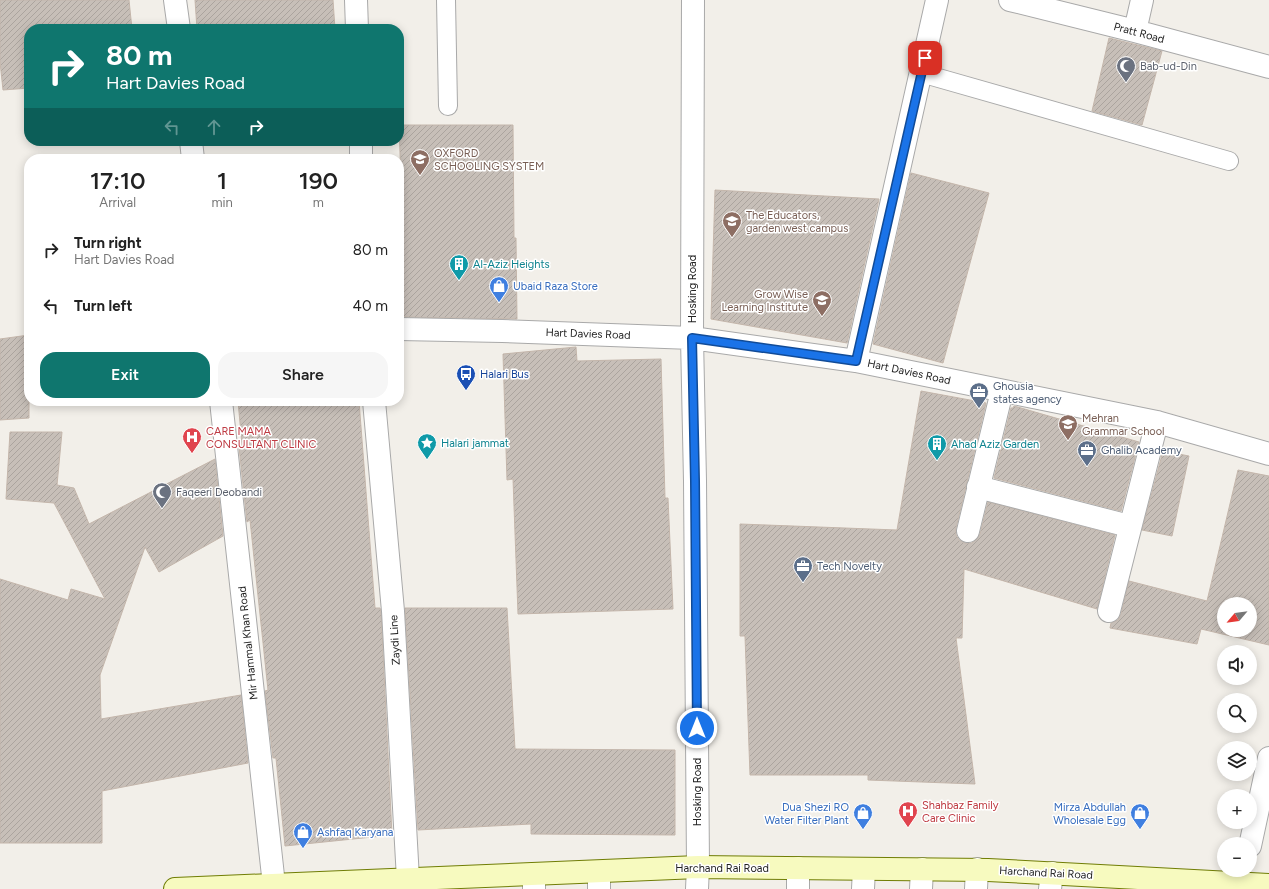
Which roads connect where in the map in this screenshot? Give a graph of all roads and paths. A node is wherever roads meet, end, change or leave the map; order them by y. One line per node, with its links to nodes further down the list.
1 (175, 0): 8 (street)
2 (356, 0): 9 (street)
3 (446, 0): 13 (lane)
4 (693, 0): 16 (street, Hosking Road)
5 (937, 0): 12 (street)
6 (1010, 0): 10 (street, Pratt Road)
7 (1142, 0): 10 (street)
8 (178, 24)
9 (357, 24)
10 (1135, 32): 11 (street, Pratt Road)
11 (1269, 67)
12 (921, 72): 14 (lane); 17 (street)
13 (448, 106)
14 (1229, 161)
15 (404, 328): 16 (street, Hart Davies Road)
16 (692, 338): 17 (street, Hart Davies Road); 29 (street, Hosking Road)
17 (856, 361): 18 (street, Hart Davies Road)
18 (1002, 391): 21 (street, Hart Davies Road); 23 (street)
19 (222, 406): 42 (street, Mir Hammal Khan Road)
20 (374, 406): 39 (street, Zaydi Line)
21 (1157, 422): 22 (street, Hart Davies Road); 24 (street)
22 (1269, 454)
23 (978, 487): 24 (street); 25 (street)
24 (1129, 526): 26 (street)
25 (968, 530)
26 (1108, 611)
27 (1269, 758): 28 (street)
28 (1252, 837)
29 (698, 867): 30 (main road, Harchand Rai Road); 34 (main road, Harchand Rai Road); 47 (street, Hosking Road)
30 (798, 879): 31 (main road, Harchand Rai Road)
31 (864, 879): 32 (main road, Harchand Rai Road)
32 (922, 879): 33 (main road, Harchand Rai Road)
33 (976, 879): 35 (main road, Harchand Rai Road)
34 (599, 880): 36 (main road, Harchand Rai Road)
35 (1051, 881): 37 (main road, Harchand Rai Road)
36 (534, 882): 40 (main road, Harchand Rai Road)
37 (1110, 882): 41 (main road, Harchand Rai Road)
38 (1254, 882): 41 (main road, Harchand Rai Road)
39 (395, 883): 40 (main road, Harchand Rai Road); 43 (main road, Harchand Rai Road)
40 (464, 883)
41 (1183, 884)
42 (274, 885): 43 (main road, Harchand Rai Road); 44 (main road, Harchand Rai Road)
43 (319, 886)
44 (251, 887): 45 (main road, Harchand Rai Road)
45 (200, 888): 46 (main road, Harchand Rai Road)
46 (175, 889)
47 (697, 889)

